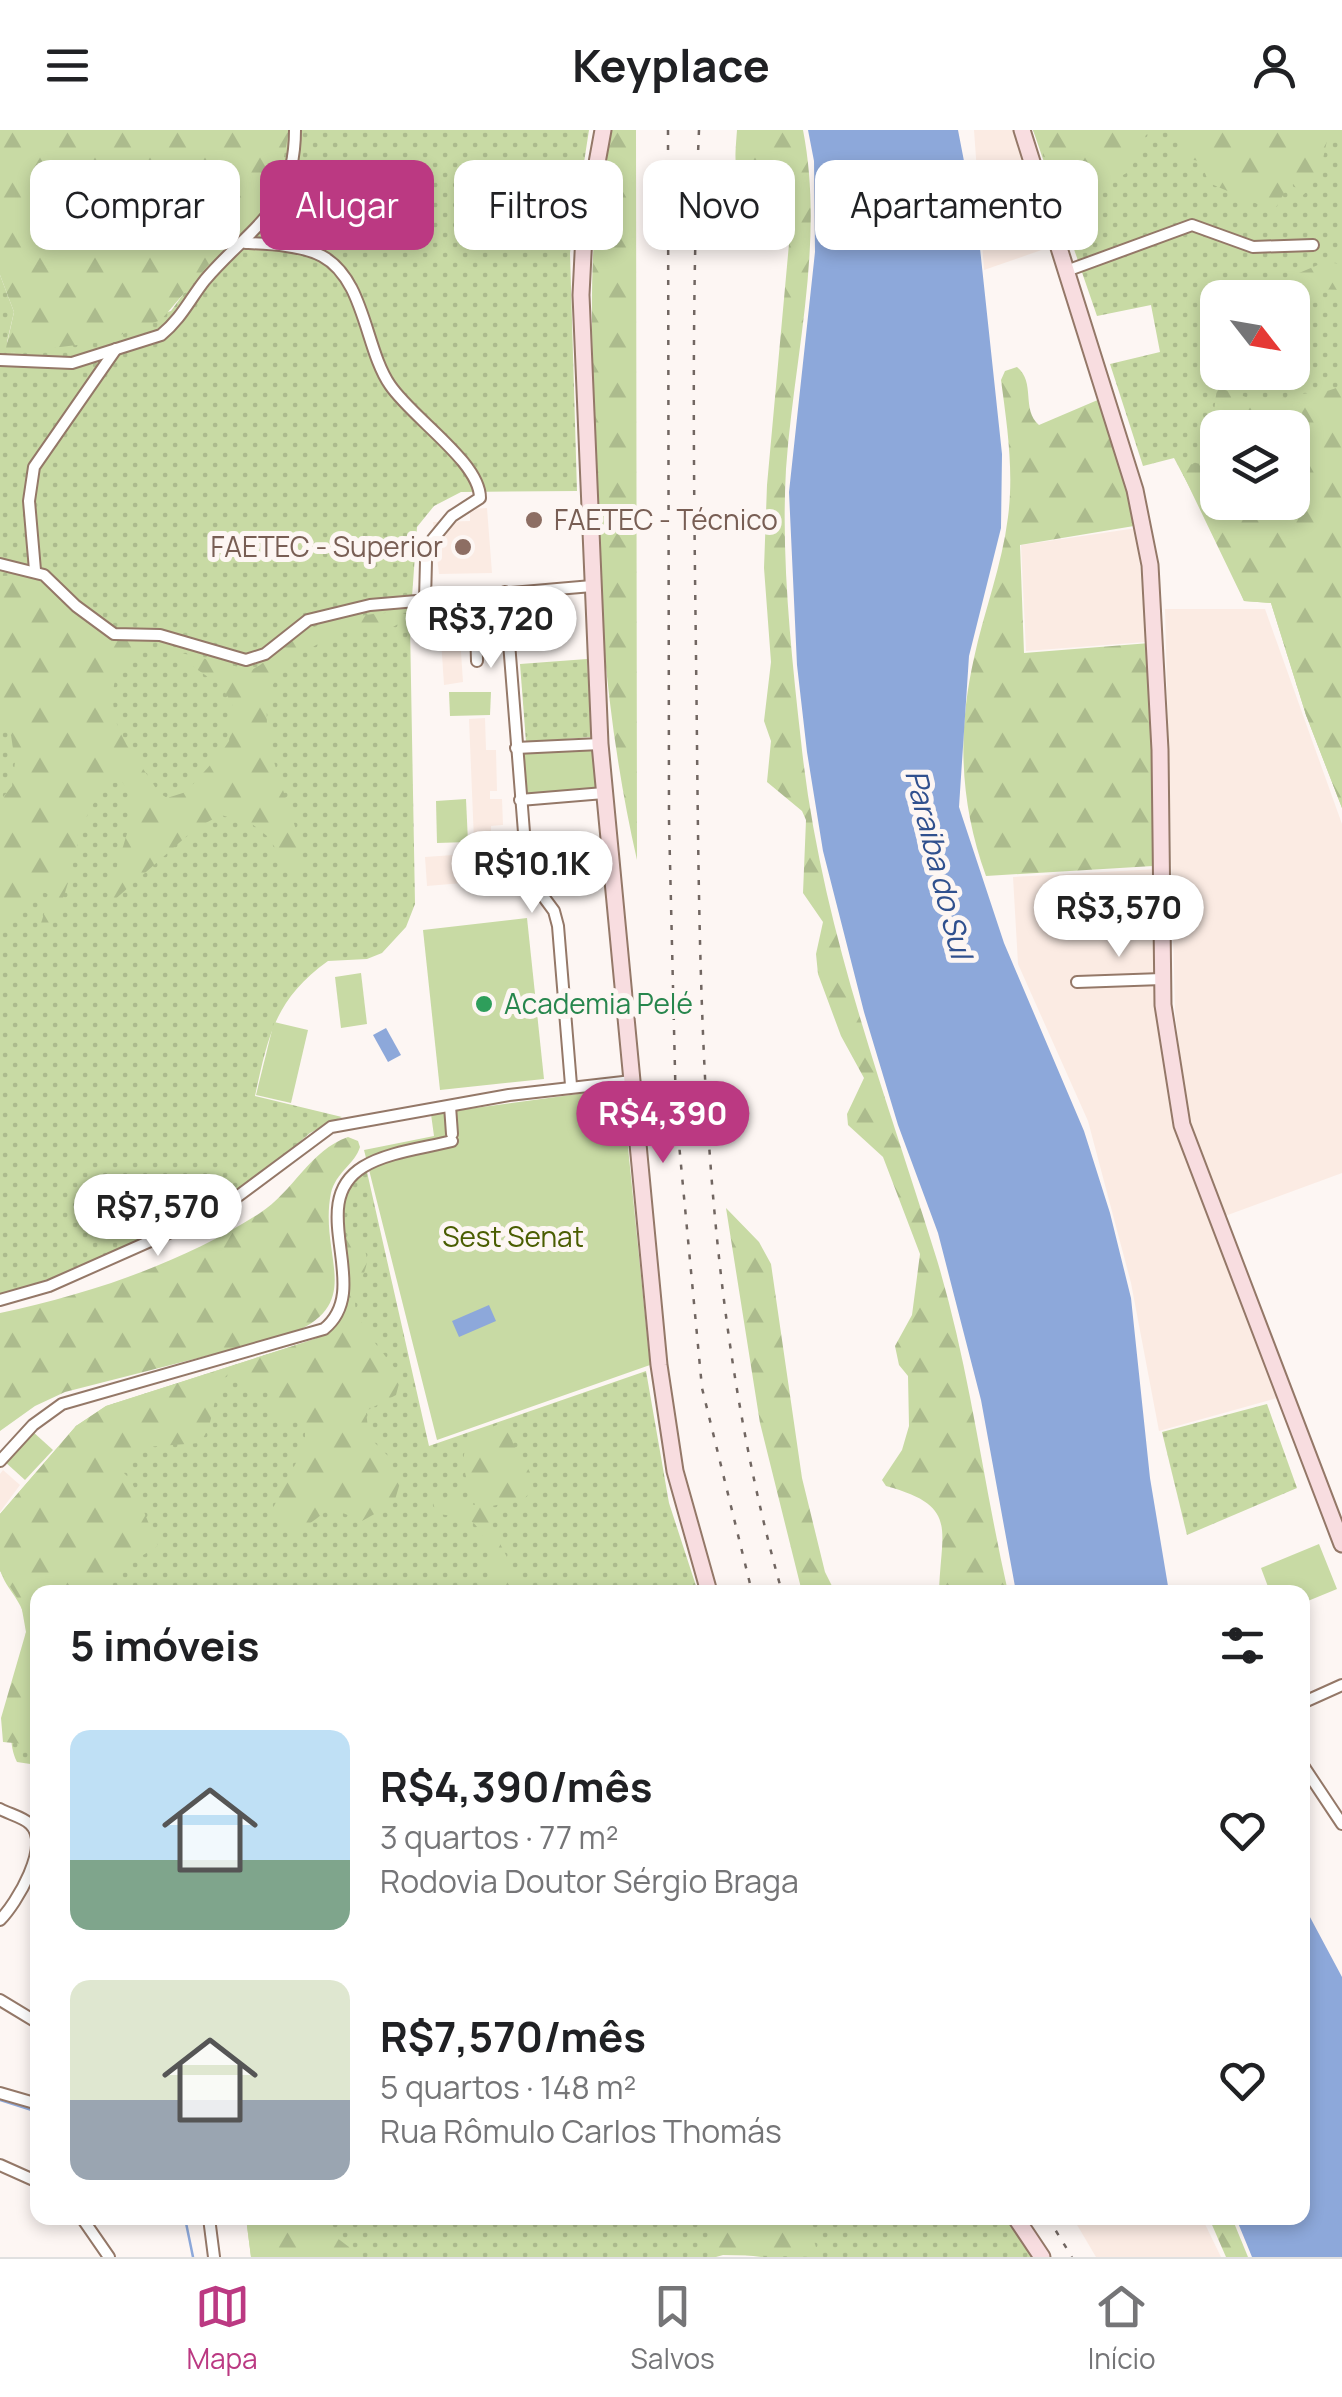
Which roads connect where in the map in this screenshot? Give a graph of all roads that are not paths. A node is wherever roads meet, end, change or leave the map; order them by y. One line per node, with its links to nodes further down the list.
1 (295, 130): 4 (street)
2 (603, 130): 11 (main road)
3 (1022, 130): 6 (main road)
4 (246, 242): 7 (street); 14 (street)
5 (1313, 244): 6 (street)
6 (1069, 270): 20 (main road)
7 (116, 348): 8 (street); 10 (street)
8 (0, 360)
9 (0, 564): 10 (street)
10 (34, 570): 14 (street)
11 (592, 586): 12 (street); 16 (main road)
12 (505, 592): 13 (street); 17 (street)
13 (474, 594): 14 (street); 15 (street)
14 (421, 600)
15 (477, 662)
16 (600, 744): 17 (street); 18 (main road)
17 (516, 748): 19 (street)
18 (604, 793): 19 (street); 24 (main road)
19 (520, 800): 25 (street)
20 (1160, 892): 21 (street); 22 (main road)
21 (1073, 897)
22 (1162, 979): 23 (street); 29 (main road)
23 (1076, 982)
24 (632, 1081): 25 (street); 30 (main road)
25 (571, 1085): 26 (street)
26 (450, 1106): 27 (street); 28 (street)
27 (0, 1300)
28 (0, 1461)
29 (1342, 1544)
30 (706, 1585)
31 (1342, 1686): 32 (street)
32 (1310, 1700)
33 (1310, 1776): 36 (street)
34 (0, 1809): 35 (street)
35 (30, 1823)
36 (1342, 1824)
37 (30, 1862): 38 (street)
38 (0, 1920)
39 (0, 2000): 40 (street)
40 (30, 2018)
41 (0, 2093): 42 (street)
42 (30, 2102)
43 (0, 2165): 44 (street)
44 (30, 2178)
45 (87, 2225): 48 (street)
46 (210, 2225): 49 (street)
47 (1021, 2225): 50 (main road)
48 (110, 2257)
49 (214, 2257)
50 (1042, 2257)

